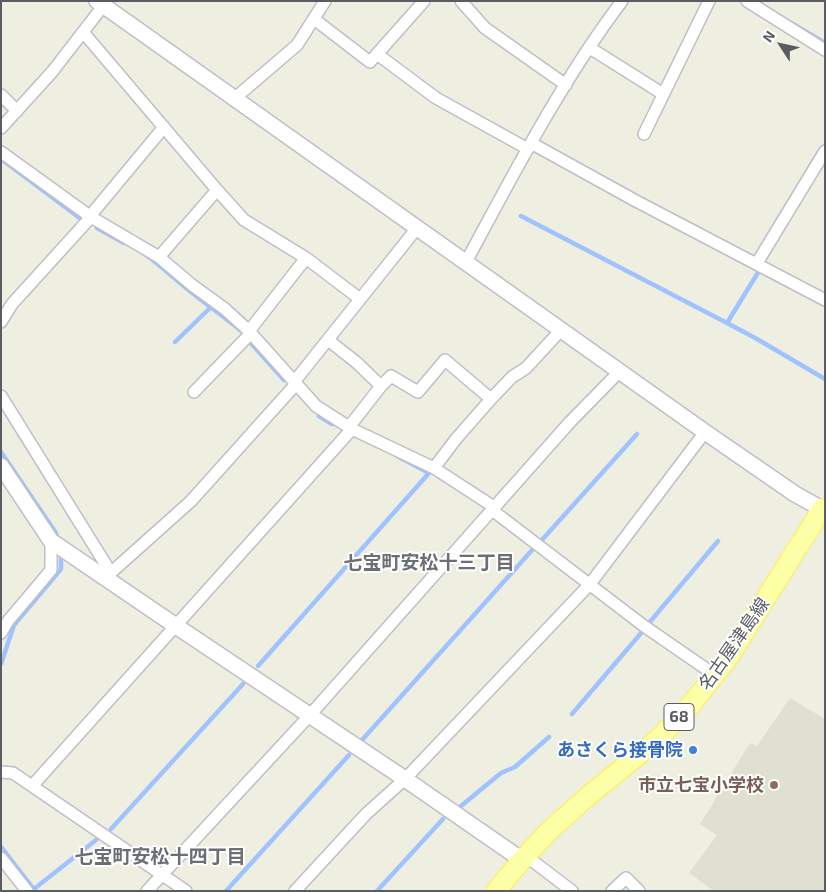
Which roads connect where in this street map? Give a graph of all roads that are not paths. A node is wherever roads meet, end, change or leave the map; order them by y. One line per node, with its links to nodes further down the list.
1 (325, 1): 8 (street)
2 (424, 1): 12 (street)
3 (461, 1): 13 (street)
4 (622, 1): 10 (street)
5 (709, 1): 14 (street)
6 (747, 1): 11 (street)
7 (102, 3): 9 (street); 16 (street)
8 (314, 19): 12 (street); 16 (street)
9 (82, 32): 17 (street); 18 (street)
10 (590, 48): 13 (street); 14 (street)
11 (825, 50)
12 (377, 54): 21 (street)
13 (566, 85): 21 (street)
14 (663, 94): 20 (street)
15 (1, 95): 17 (street)
16 (235, 98): 26 (street)
17 (17, 111): 19 (street)
18 (164, 127): 24 (street); 25 (street)
19 (1, 128)
20 (644, 134)
21 (530, 146): 29 (street); 30 (street)
22 (825, 151): 30 (street)
23 (1, 152): 25 (street)
24 (217, 190): 27 (street); 28 (street)
25 (90, 217): 27 (street); 33 (street)
26 (417, 228): 29 (street); 31 (street)
27 (159, 257): 35 (street)
28 (306, 258): 31 (street); 35 (street)
29 (466, 262): 34 (street)
30 (757, 263): 32 (street)
31 (360, 299): 36 (street)
32 (825, 300)
33 (1, 322)
34 (561, 330): 37 (street); 42 (street)
35 (250, 332): 38 (street); 40 (street)
36 (328, 340): 38 (street); 39 (street)
37 (619, 372): 44 (street); 47 (street)
38 (295, 383): 43 (street); 50 (street)
39 (381, 386): 42 (street); 43 (street)
40 (194, 392)
41 (1, 396): 50 (street)
42 (491, 399): 46 (street)
43 (351, 428): 46 (street); 52 (street)
44 (705, 432): 48 (street); 51 (street)
45 (1, 466): 49 (street)
46 (434, 468): 47 (street)
47 (493, 509): 51 (street); 55 (street)
48 (823, 509): 54 (main road, 名古屋津島線 / 68)
49 (57, 545): 50 (street); 53 (street)
50 (108, 575): 52 (street)
51 (590, 584): 54 (street); 57 (street)
52 (176, 626): 55 (street); 58 (street)
53 (1, 633)
54 (714, 676): 60 (main road, 名古屋津島線 / 68)
55 (310, 715): 57 (street); 61 (street)
56 (1, 772): 58 (street)
57 (405, 779): 60 (street); 65 (street)
58 (32, 786): 61 (street)
59 (1, 858): 62 (street)
60 (524, 858): 66 (main road, 名古屋津島線 / 68); 67 (street)
61 (162, 874): 63 (street); 64 (street)
62 (27, 891)
63 (147, 891)
64 (186, 891)
65 (295, 891)
66 (496, 891)
67 (572, 891)
68 (612, 891): 69 (street)
69 (639, 891)

